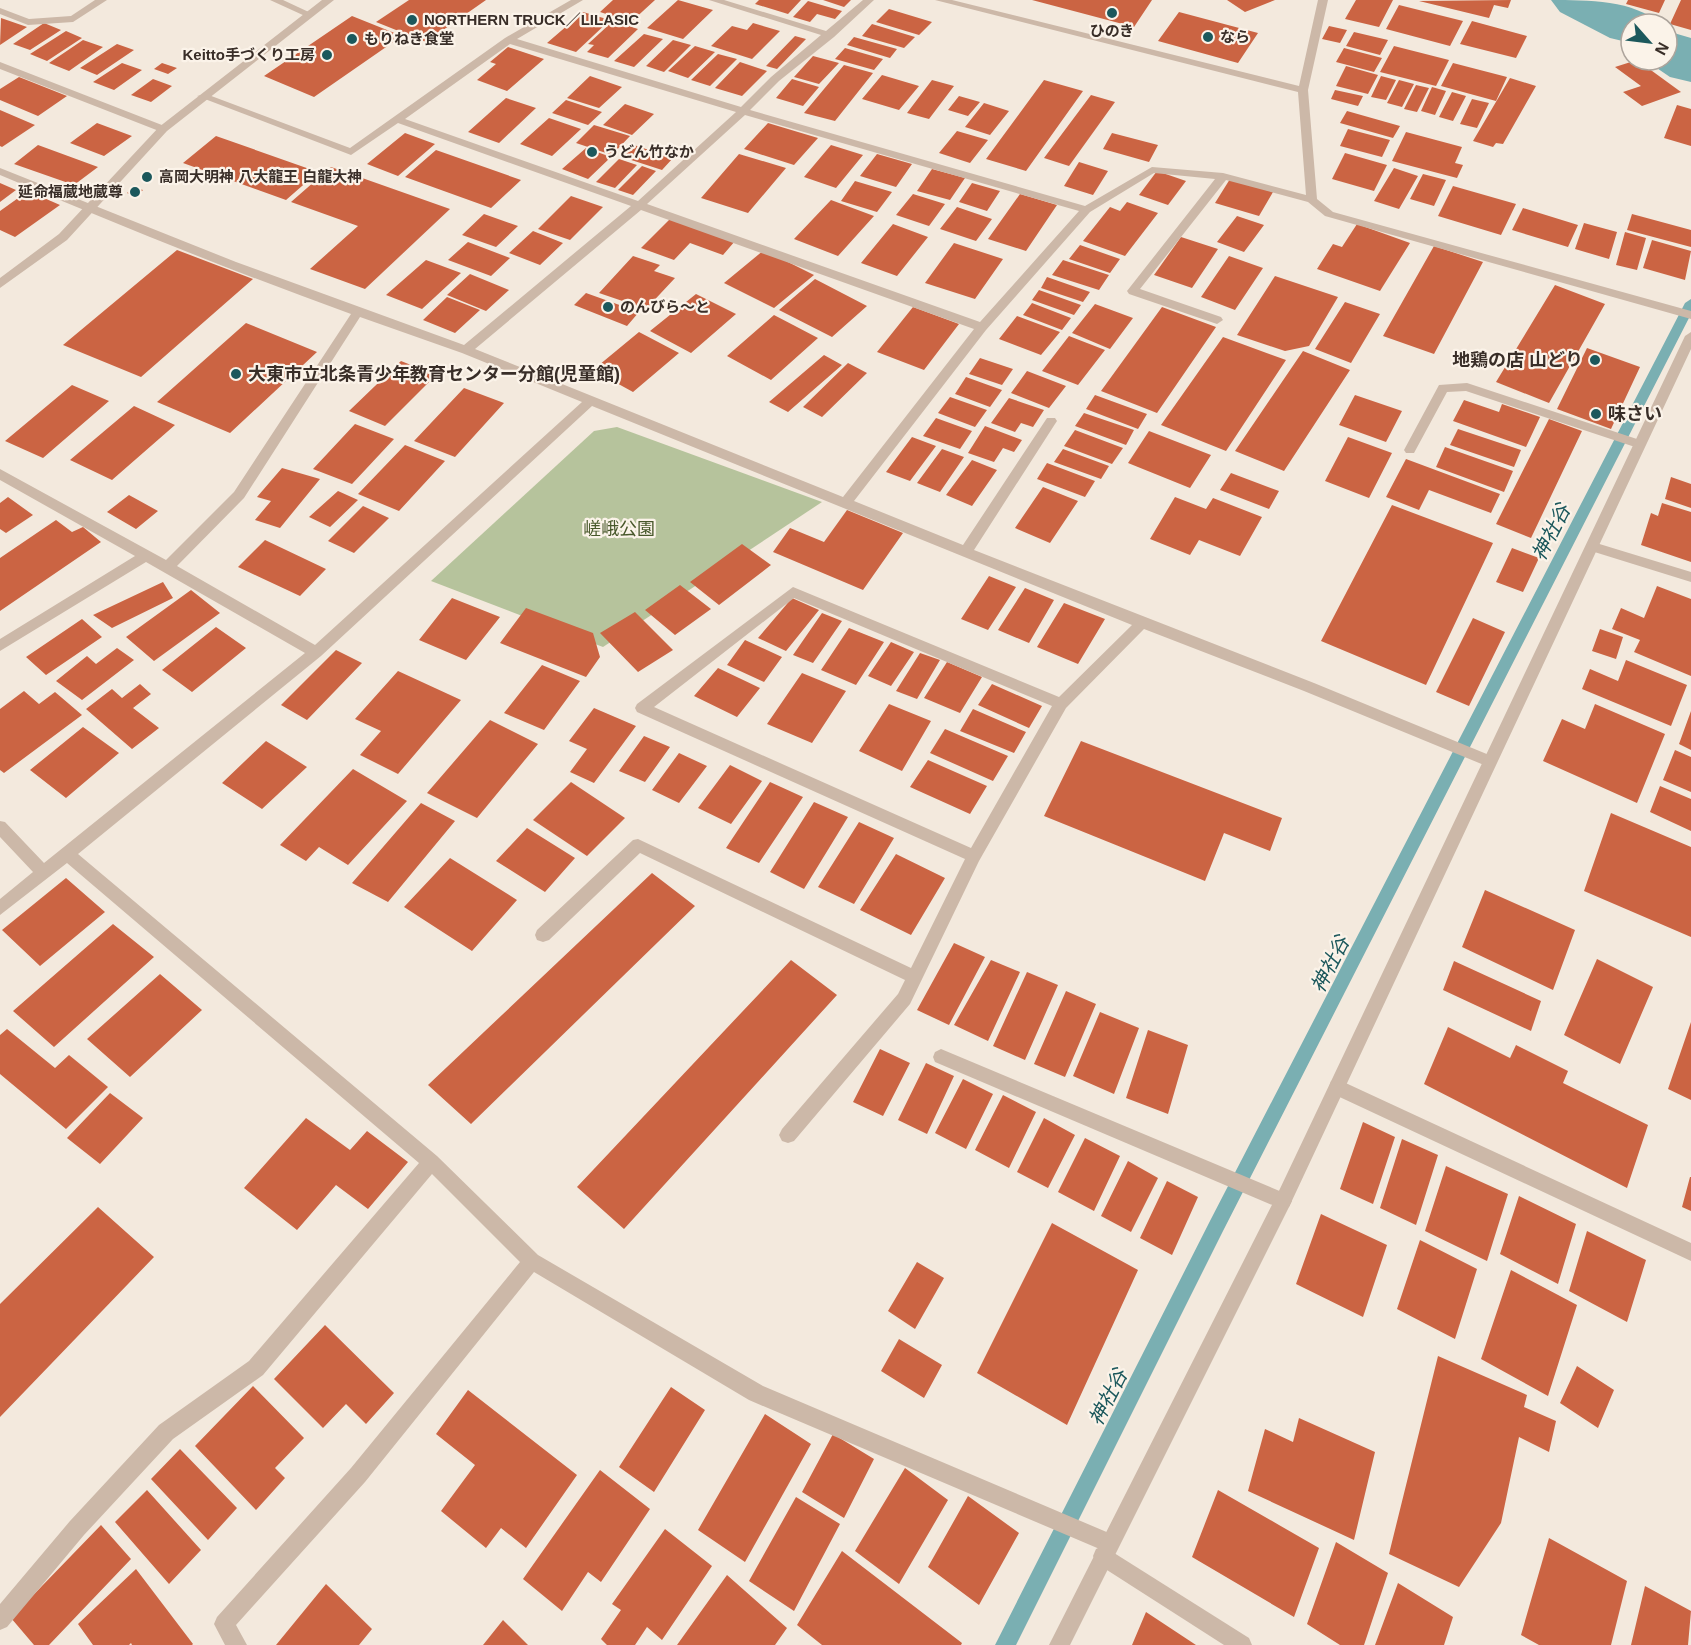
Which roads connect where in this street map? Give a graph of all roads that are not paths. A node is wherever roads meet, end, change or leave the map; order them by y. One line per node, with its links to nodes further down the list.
1 (102, 0): 9 (street)
2 (275, 0): 10 (street)
3 (329, 0): 10 (street)
4 (578, 0): 12 (street)
5 (714, 0): 11 (street)
6 (869, 0): 11 (street)
7 (940, 0): 14 (street)
8 (1323, 0): 14 (street)
9 (0, 11)
10 (308, 14): 15 (street)
11 (830, 35): 16 (street)
12 (509, 40): 16 (street); 17 (street)
13 (0, 65): 18 (street)
14 (1303, 90): 21 (street)
15 (202, 96): 17 (street); 18 (street)
16 (743, 111): 22 (street); 24 (street)
17 (396, 119): 22 (street)
18 (163, 129): 23 (street)
19 (0, 171): 23 (street)
20 (1223, 176): 21 (street); 24 (street); 28 (street)
21 (1312, 200): 27 (street)
22 (641, 204): 29 (street); 31 (street)
23 (88, 209): 25 (street); 26 (street)
24 (1086, 210): 29 (street)
25 (0, 284)
26 (357, 313): 31 (street); 41 (street)
27 (1691, 315)
28 (1217, 320)
29 (982, 327): 37 (street)
30 (1691, 336): 34 (street)
31 (466, 351): 32 (street)
32 (590, 401): 37 (street); 45 (street)
33 (1051, 421): 39 (street)
34 (1638, 444): 35 (street); 38 (street)
35 (1410, 450)
36 (0, 474): 40 (street)
37 (845, 503): 39 (street)
38 (1593, 547): 42 (street); 47 (street)
39 (965, 552): 43 (street)
40 (146, 556): 41 (street); 44 (street)
41 (168, 567): 45 (street)
42 (1691, 577)
43 (1142, 623): 46 (street); 47 (street)
44 (0, 646)
45 (316, 652): 49 (street)
46 (1061, 704): 50 (street); 50 (street)
47 (1489, 761): 56 (street)
48 (0, 827): 51 (street)
49 (67, 854): 51 (street); 58 (street)
50 (974, 856): 54 (street)
51 (43, 873): 52 (street)
52 (0, 908)
53 (543, 935): 54 (street)
54 (914, 977): 57 (street)
55 (941, 1057): 59 (street)
56 (1336, 1087): 59 (street); 60 (street)
57 (788, 1135)
58 (431, 1162): 61 (street); 63 (street)
59 (1283, 1202): 62 (street)
60 (1691, 1252)
61 (532, 1261): 62 (street); 64 (street)
62 (1106, 1549): 65 (street); 66 (street)
63 (0, 1620)
64 (237, 1645)
65 (1059, 1645)
66 (1242, 1645)

